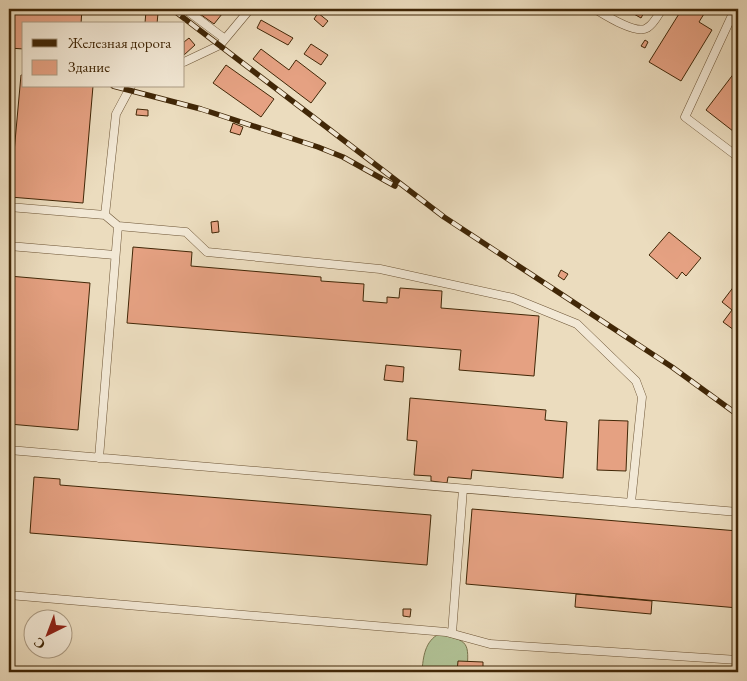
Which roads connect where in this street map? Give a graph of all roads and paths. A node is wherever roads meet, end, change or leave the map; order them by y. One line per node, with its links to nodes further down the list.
1 (185, 9): 6 (lane)
2 (250, 9): 6 (lane)
3 (595, 9): 4 (lane)
4 (662, 9)
5 (736, 9): 9 (lane)
6 (225, 39): 7 (lane)
7 (185, 62)
8 (130, 88): 11 (lane)
9 (738, 157)
10 (9, 207): 11 (lane)
11 (106, 214): 12 (lane)
12 (118, 226): 14 (lane); 18 (lane)
13 (9, 246): 14 (lane)
14 (115, 255): 16 (lane)
15 (9, 450): 16 (lane)
16 (99, 458): 17 (lane)
17 (463, 488): 18 (lane); 21 (lane)
18 (630, 502): 19 (lane)
19 (738, 512)
20 (9, 595): 21 (lane)
21 (452, 633): 22 (lane)
22 (738, 660)

